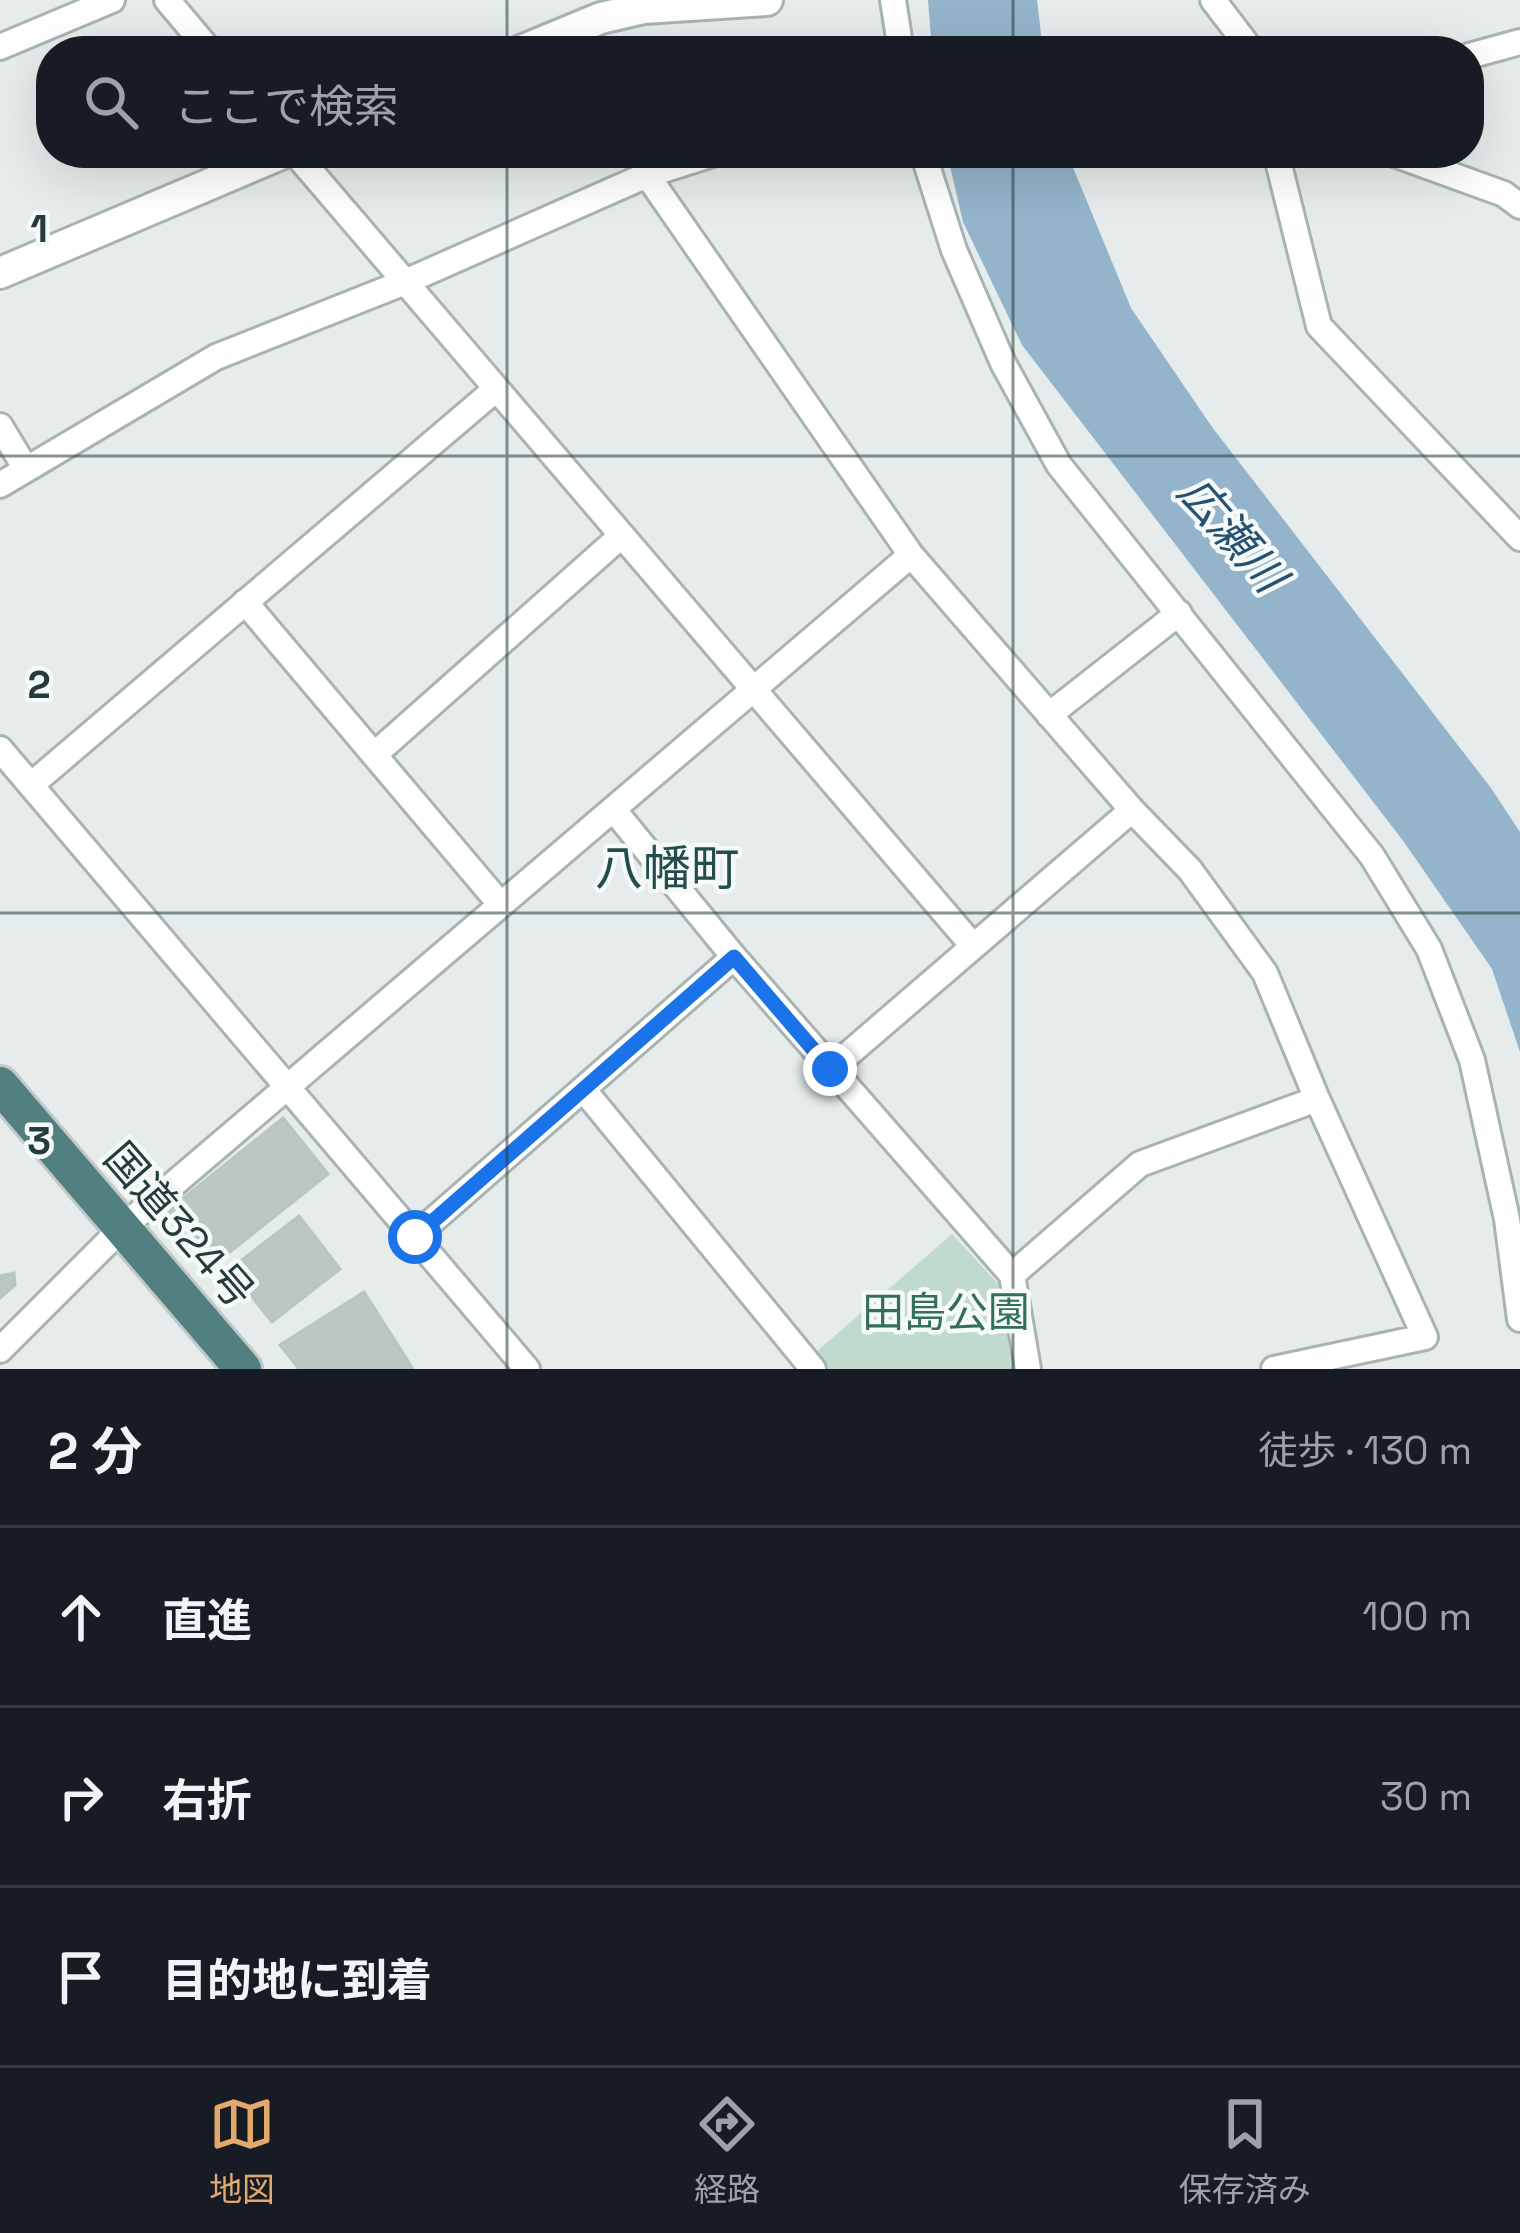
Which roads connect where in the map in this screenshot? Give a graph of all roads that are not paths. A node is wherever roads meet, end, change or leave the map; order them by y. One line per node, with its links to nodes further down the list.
1 (112, 0): 12 (street)
2 (167, 0): 7 (street)
3 (767, 0): 6 (street)
4 (893, 0): 9 (street)
5 (1213, 0): 10 (street)
6 (644, 4): 8 (street)
7 (197, 36)
8 (558, 36)
9 (899, 36)
10 (1241, 36)
11 (1520, 42): 13 (street)
12 (0, 47)
13 (1484, 52)
14 (248, 168): 22 (street)
15 (308, 168): 23 (street)
16 (669, 168): 20 (street)
17 (927, 168): 32 (street)
18 (1280, 168): 29 (street)
19 (1432, 168): 21 (street)
20 (647, 175): 23 (street); 30 (street)
21 (1520, 206)
22 (0, 273)
23 (404, 282): 24 (street); 26 (street)
24 (496, 389): 28 (street); 31 (street)
25 (0, 426): 26 (street)
26 (26, 470): 27 (street)
27 (0, 485)
28 (621, 536): 33 (street); 36 (street)
29 (1520, 538)
30 (911, 555): 33 (street); 34 (street)
31 (245, 602): 36 (street); 37 (street)
32 (1179, 613): 34 (street); 51 (street)
33 (753, 690): 38 (street); 41 (street)
34 (1049, 715): 39 (street)
35 (0, 749): 37 (street)
36 (374, 755): 40 (street)
37 (31, 785): 45 (street)
38 (613, 809): 40 (street); 42 (street)
39 (1132, 810): 41 (street); 47 (street)
40 (501, 905): 45 (street)
41 (973, 946): 43 (street)
42 (734, 957): 43 (street); 46 (street)
43 (830, 1069): 50 (street)
44 (0, 1085): 48 (highway, 国道324号)
45 (287, 1087): 48 (street); 49 (street)
46 (583, 1089): 49 (street); 55 (street)
47 (1317, 1099): 50 (street); 57 (street)
48 (122, 1228): 52 (street); 53 (highway, 国道324号)
49 (415, 1237): 54 (street)
50 (1012, 1275): 56 (street)
51 (1520, 1319)
52 (0, 1350)
53 (244, 1369)
54 (527, 1369)
55 (813, 1369)
56 (1028, 1369)
57 (1274, 1369)

